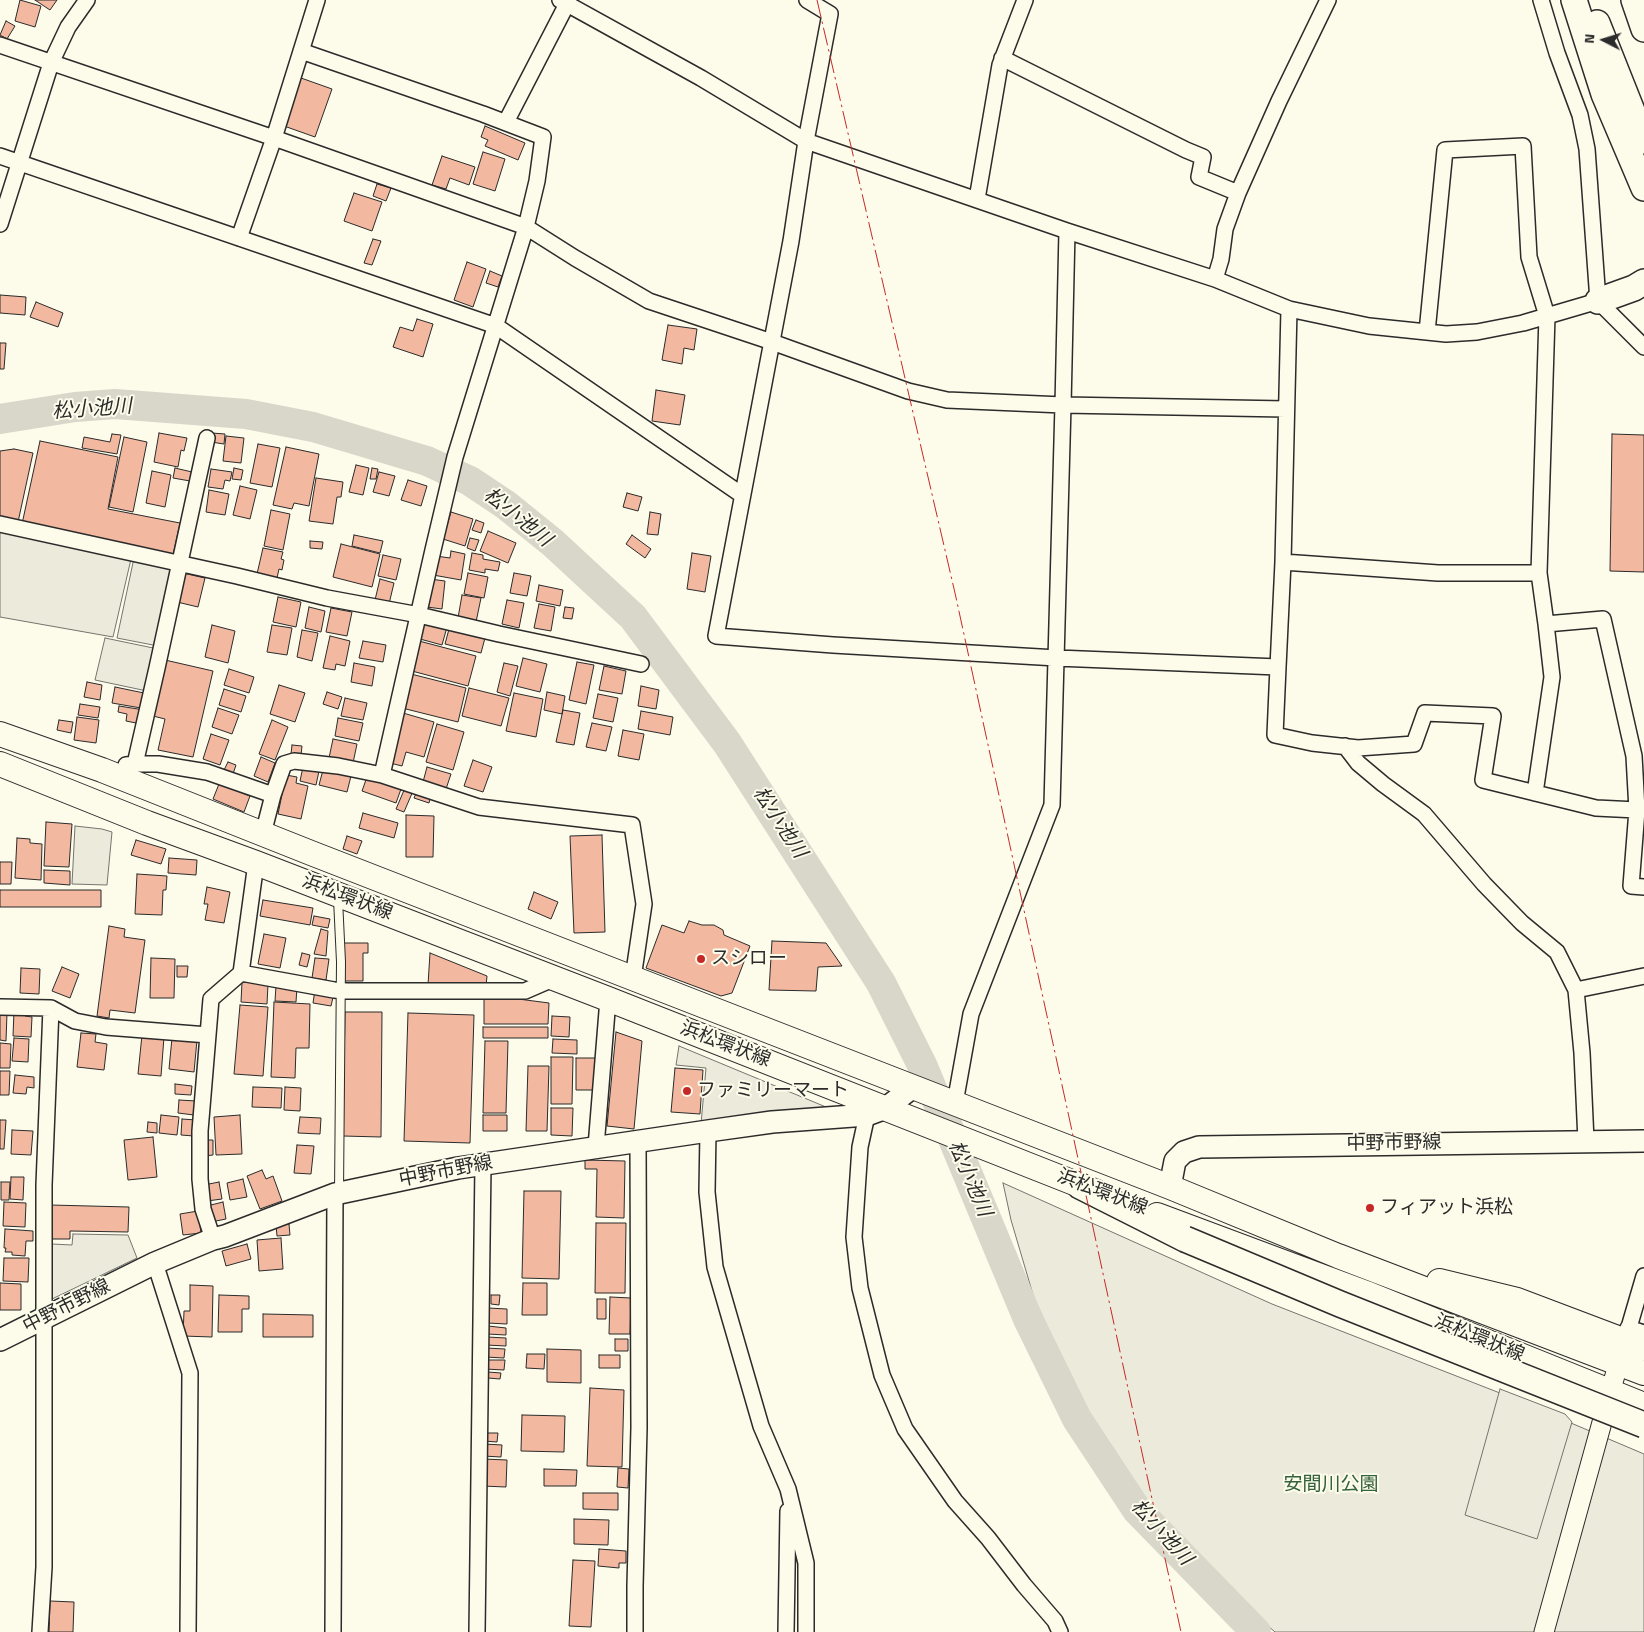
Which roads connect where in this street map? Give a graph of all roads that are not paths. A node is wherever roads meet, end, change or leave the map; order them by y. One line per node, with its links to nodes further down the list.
1 (86, 0): 15 (street)
2 (317, 0): 13 (street)
3 (808, 0): 18 (street)
4 (1025, 0): 14 (street)
5 (1328, 0): 23 (street)
6 (1541, 0): 32 (street)
7 (1574, 0): 22 (highway)
8 (1589, 0): 19 (highway)
9 (1634, 0): 11 (highway)
10 (566, 1): 16 (street); 18 (street)
11 (1644, 29)
12 (0, 45): 15 (street)
13 (301, 51): 16 (street); 17 (street)
14 (1002, 58): 23 (street); 24 (street)
15 (51, 63): 17 (street); 21 (street)
16 (506, 122): 26 (street)
17 (274, 138): 26 (street); 28 (street)
18 (806, 141): 24 (street); 37 (street)
19 (1644, 141)
20 (0, 156): 21 (street)
21 (19, 162): 25 (street); 28 (street)
22 (1644, 188)
23 (1238, 193): 29 (street)
24 (976, 200): 27 (street)
25 (0, 224)
26 (526, 227): 35 (street); 37 (street)
27 (1066, 231): 29 (street); 39 (street)
28 (239, 238): 35 (street)
29 (1215, 279): 33 (street)
30 (1644, 282): 32 (highway)
31 (1644, 292): 32 (highway)
32 (1598, 301): 34 (street); 38 (street)
33 (1289, 309): 36 (street); 40 (street)
34 (1548, 316): 36 (street); 36 (street); 46 (street)
35 (496, 326): 42 (street); 47 (street)
36 (1426, 332)
37 (772, 342): 39 (street); 42 (street)
38 (1644, 347)
39 (1063, 405): 40 (street); 49 (street)
40 (1286, 409): 44 (street)
41 (207, 438): 45 (street)
42 (742, 495): 49 (street)
43 (0, 524): 45 (street)
44 (1283, 562): 46 (street); 51 (street)
45 (179, 564): 47 (street); 56 (street)
46 (1539, 573): 48 (street)
47 (419, 615): 50 (street); 58 (street)
48 (1546, 624): 54 (street); 59 (street)
49 (1057, 658): 51 (street); 77 (street)
50 (641, 664)
51 (1278, 667): 53 (street)
52 (0, 734): 57 (main road, 浜松環状線)
53 (1345, 746): 59 (street); 71 (street)
54 (1639, 756): 61 (street)
55 (0, 764): 63 (main road, 浜松環状線)
56 (134, 764): 57 (street); 60 (street)
57 (102, 770): 62 (main road, 浜松環状線)
58 (382, 775): 60 (street); 69 (street)
59 (1535, 793): 61 (street)
60 (273, 794): 62 (street)
61 (1637, 810): 64 (street)
62 (263, 834): 69 (main road, 浜松環状線)
63 (256, 863): 65 (main road, 浜松環状線); 66 (street)
64 (1644, 887)
65 (338, 895): 68 (main road, 浜松環状線); 70 (lane)
66 (241, 973): 70 (street); 75 (street)
67 (1644, 976): 71 (street)
68 (555, 978): 70 (street); 72 (main road, 浜松環状線)
69 (633, 978): 76 (main road, 浜松環状線)
70 (340, 990): 87 (lane)
71 (1576, 990): 81 (street)
72 (608, 999): 78 (main road, 浜松環状線); 83 (street)
73 (0, 1007): 74 (street)
74 (51, 1008): 75 (street); 91 (street)
75 (208, 1036): 88 (street)
76 (913, 1087): 77 (main road, 浜松環状線); 78 (main road)
77 (952, 1102): 86 (main road, 浜松環状線)
78 (877, 1112): 79 (main road, 中野市野線); 85 (main road, 浜松環状線); 106 (street)
79 (708, 1130): 80 (main road, 中野市野線); 98 (street)
80 (638, 1141): 83 (main road, 中野市野線); 103 (street)
81 (1586, 1141): 82 (main road, 中野市野線); 86 (main road, 中野市野線)
82 (1644, 1141)
83 (596, 1147): 84 (main road, 中野市野線)
84 (483, 1164): 87 (main road, 中野市野線); 102 (street)
85 (1080, 1186): 95 (main road, 浜松環状線); 97 (highway, bridge)
86 (1170, 1187): 93 (main road, 浜松環状線)
87 (337, 1194): 88 (main road, 中野市野線); 101 (street)
88 (213, 1239): 89 (main road, 中野市野線)
89 (155, 1263): 91 (main road, 中野市野線); 100 (street)
90 (1644, 1276): 93 (street)
91 (44, 1318): 92 (main road, 中野市野線); 99 (street)
92 (0, 1340)
93 (1632, 1343): 94 (main road); 95 (street)
94 (1644, 1374)
95 (1610, 1392): 96 (main road, 浜松環状線); 107 (street)
96 (1644, 1406)
97 (1644, 1425)
98 (788, 1489): 104 (street); 105 (street)
99 (40, 1632)
100 (188, 1632)
101 (333, 1632)
102 (477, 1632)
103 (635, 1632)
104 (786, 1632)
105 (806, 1632)
106 (1060, 1632)
107 (1544, 1632)

